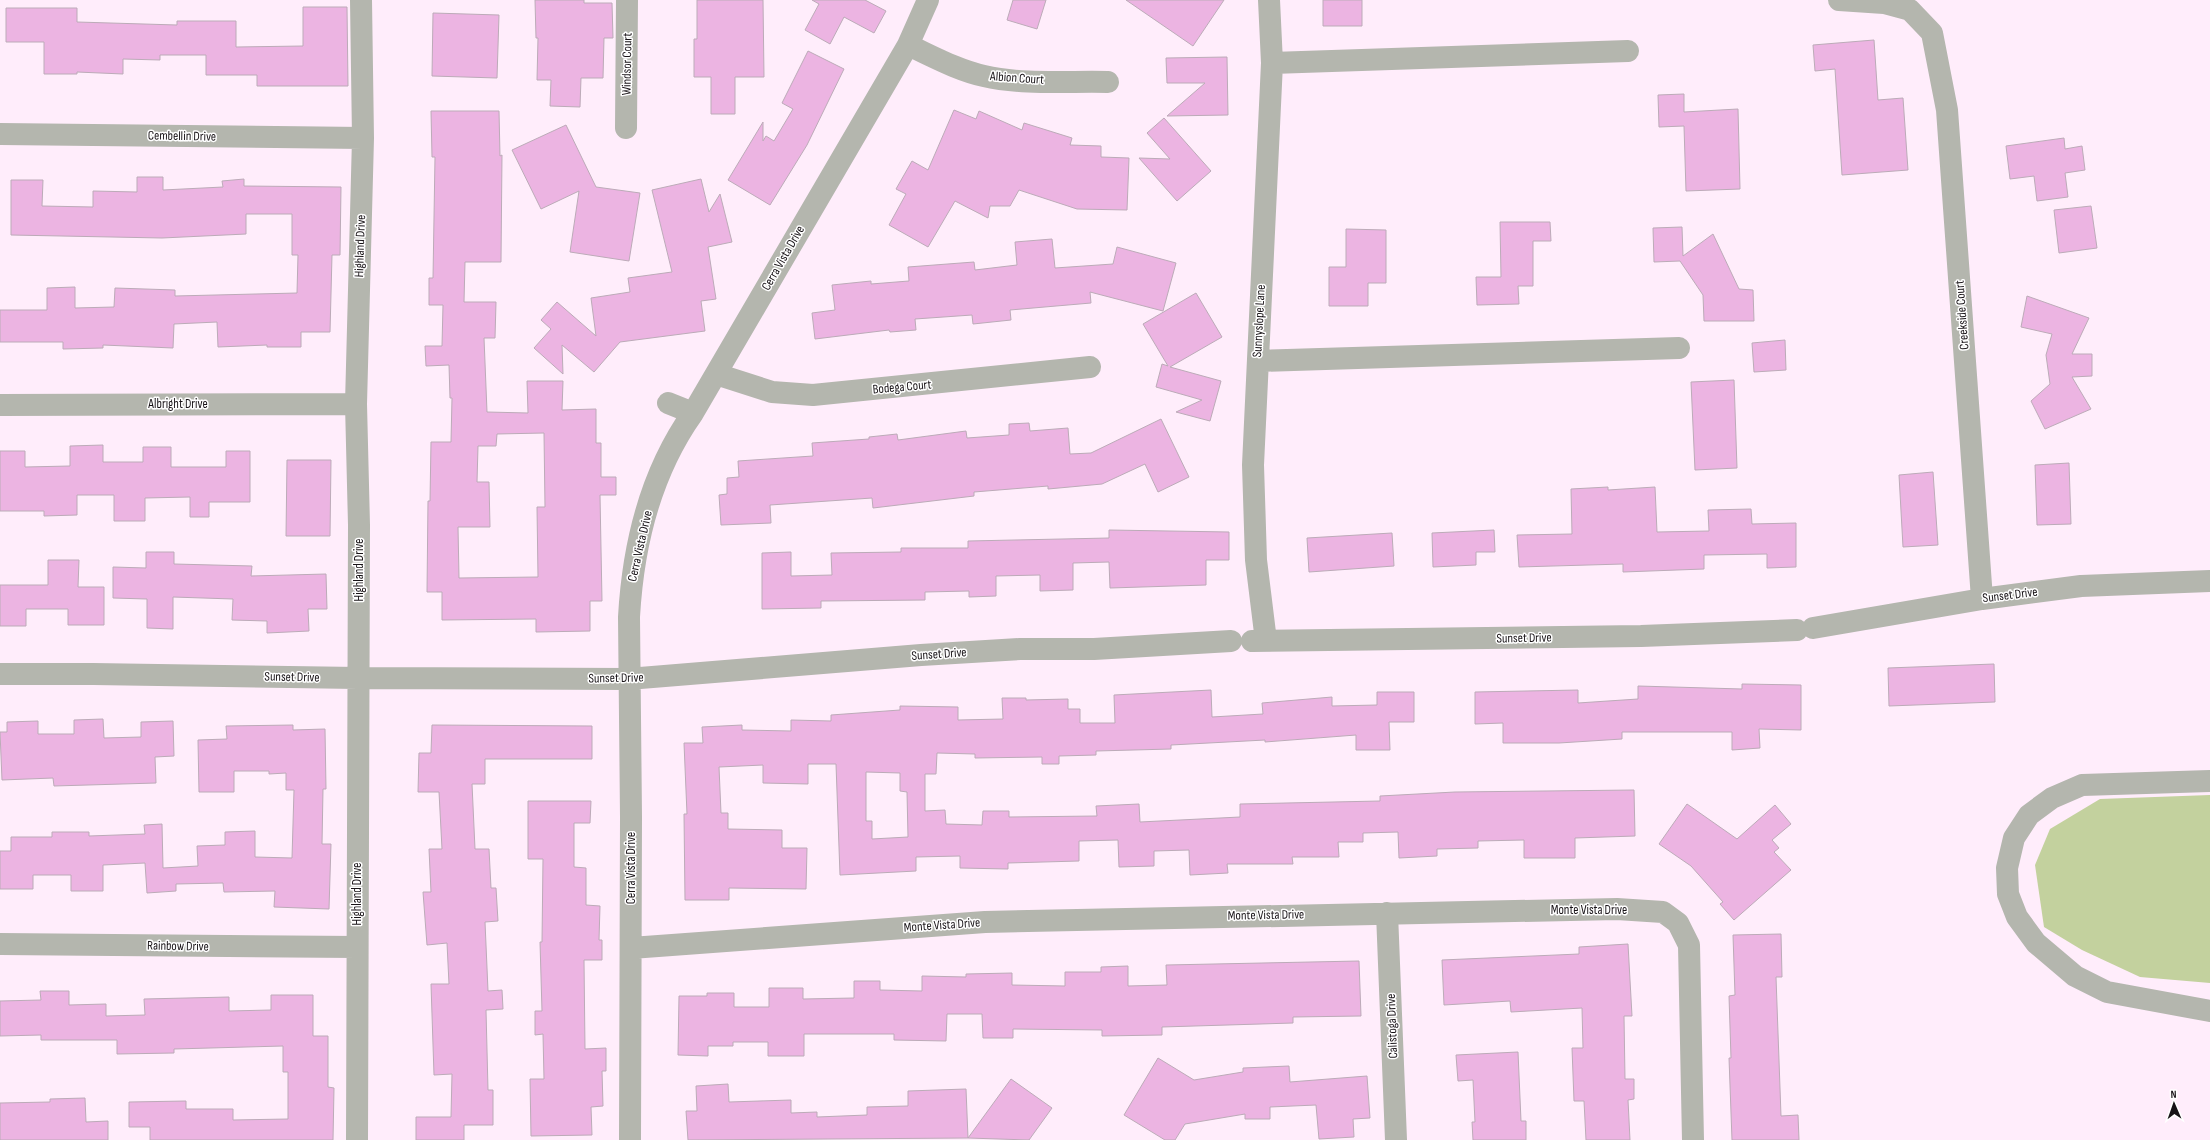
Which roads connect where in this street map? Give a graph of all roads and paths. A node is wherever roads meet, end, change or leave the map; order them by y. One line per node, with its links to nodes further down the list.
1 (362, 0): 12 (street, Highland Drive)
2 (627, 0): 10 (street, Windsor Court)
3 (928, 0): 6 (street, Cerra Vista Drive)
4 (1269, 0): 8 (street, Sunnyslope Lane)
5 (1839, 0): 22 (street, Creekside Court)
6 (908, 45): 9 (street, Albion Court); 16 (street, Cerra Vista Drive)
7 (1628, 51): 8 (street)
8 (1272, 64): 14 (street, Sunnyslope Lane)
9 (1108, 82)
10 (626, 128)
11 (0, 134): 12 (street, Cembellin Drive)
12 (363, 138): 19 (street, Highland Drive)
13 (1679, 348): 14 (street)
14 (1258, 361): 23 (street, Sunnyslope Lane)
15 (1090, 367): 16 (street, Bodega Court)
16 (716, 374): 20 (street, Cerra Vista Drive)
17 (668, 403): 20 (street)
18 (0, 404): 19 (street, Albright Drive)
19 (356, 404): 25 (street, Highland Drive)
20 (693, 413): 26 (street, Cerra Vista Drive)
21 (2210, 581): 22 (street, Sunset Drive)
22 (1982, 599): 23 (street, Sunset Drive)
23 (1249, 641): 26 (street, Sunset Drive)
24 (0, 674): 25 (street, Sunset Drive)
25 (358, 678): 26 (street, Sunset Drive); 30 (street, Highland Drive)
26 (628, 679): 31 (street, Cerra Vista Drive)
27 (2210, 781): 32 (street)
28 (1387, 913): 31 (street, Monte Vista Drive); 35 (street, Calistoga Drive); 36 (street, Monte Vista Drive)
29 (0, 944): 30 (street, Rainbow Drive)
30 (357, 947): 33 (street, Highland Drive)
31 (631, 948): 34 (street, Cerra Vista Drive)
32 (2210, 1011)
33 (357, 1140)
34 (630, 1140)
35 (1396, 1140)
36 (1693, 1140)

